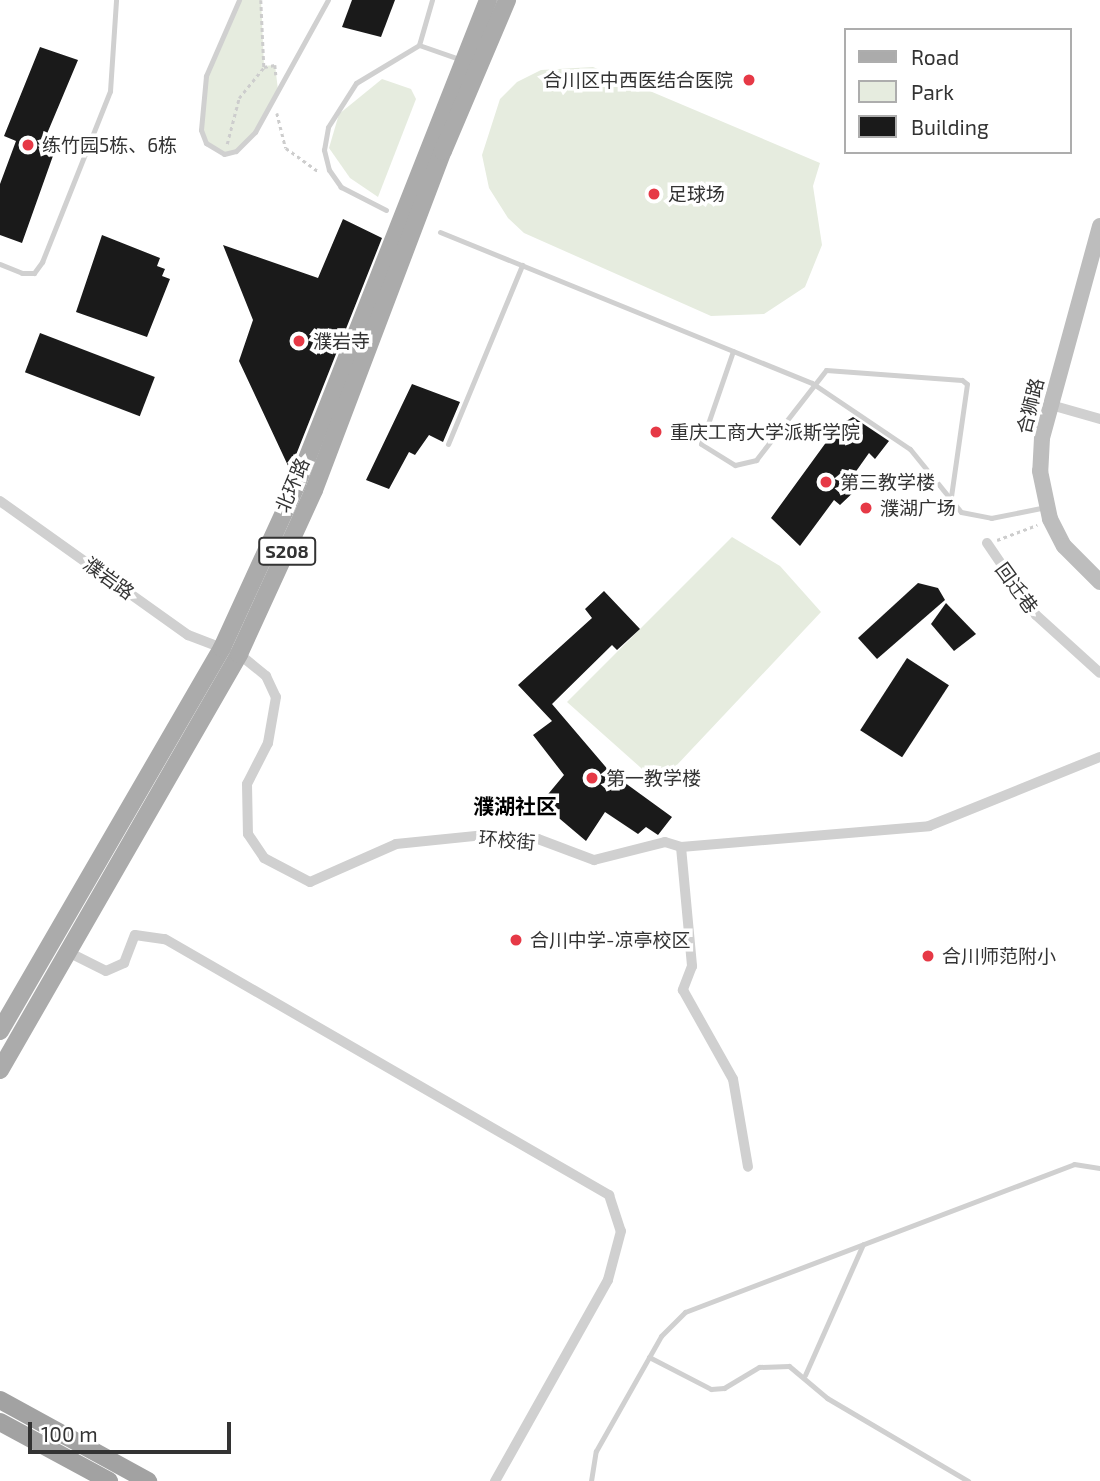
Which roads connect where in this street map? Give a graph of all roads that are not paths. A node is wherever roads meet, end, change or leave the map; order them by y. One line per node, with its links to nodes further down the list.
1 (116, 0): 12 (lane)
2 (239, 0): 3 (lane)
3 (328, 0)
4 (432, 0): 7 (lane)
5 (488, 0): 8 (main road, 北环路 / S208)
6 (507, 0): 24 (main road, 北环路 / S208)
7 (419, 45): 8 (lane); 9 (lane)
8 (463, 60): 24 (main road, 北环路 / S208)
9 (386, 210)
10 (1100, 228): 16 (main road, 合狮路)
11 (440, 232): 13 (lane)
12 (0, 264)
13 (522, 265): 14 (lane); 18 (lane)
14 (733, 351): 15 (lane); 15 (lane)
15 (812, 383): 19 (lane); 19 (lane)
16 (1051, 405): 17 (street); 21 (main road, 合狮路)
17 (1100, 419)
18 (448, 444)
19 (951, 498): 21 (lane)
20 (0, 501): 24 (street, 濮岩路)
21 (1048, 513): 23 (main road, 合狮路)
22 (987, 544): 25 (street, 回迁巷)
23 (1100, 582)
24 (231, 651): 27 (street, 环校街); 28 (main road, 北环路 / S208); 29 (main road, 北环路 / S208)
25 (1100, 673)
26 (1100, 757): 27 (street, 环校街)
27 (681, 847): 31 (street)
28 (68, 952): 30 (main road, 北环路 / S208); 40 (street)
29 (0, 1031)
30 (0, 1070)
31 (748, 1167)
32 (1100, 1168): 33 (lane)
33 (863, 1244): 34 (lane); 35 (lane)
34 (649, 1357): 35 (lane); 41 (lane)
35 (805, 1375): 42 (lane)
36 (0, 1400): 39 (highway)
37 (0, 1422): 38 (highway)
38 (109, 1481)
39 (148, 1481)
40 (495, 1481)
41 (591, 1481)
42 (968, 1481)

